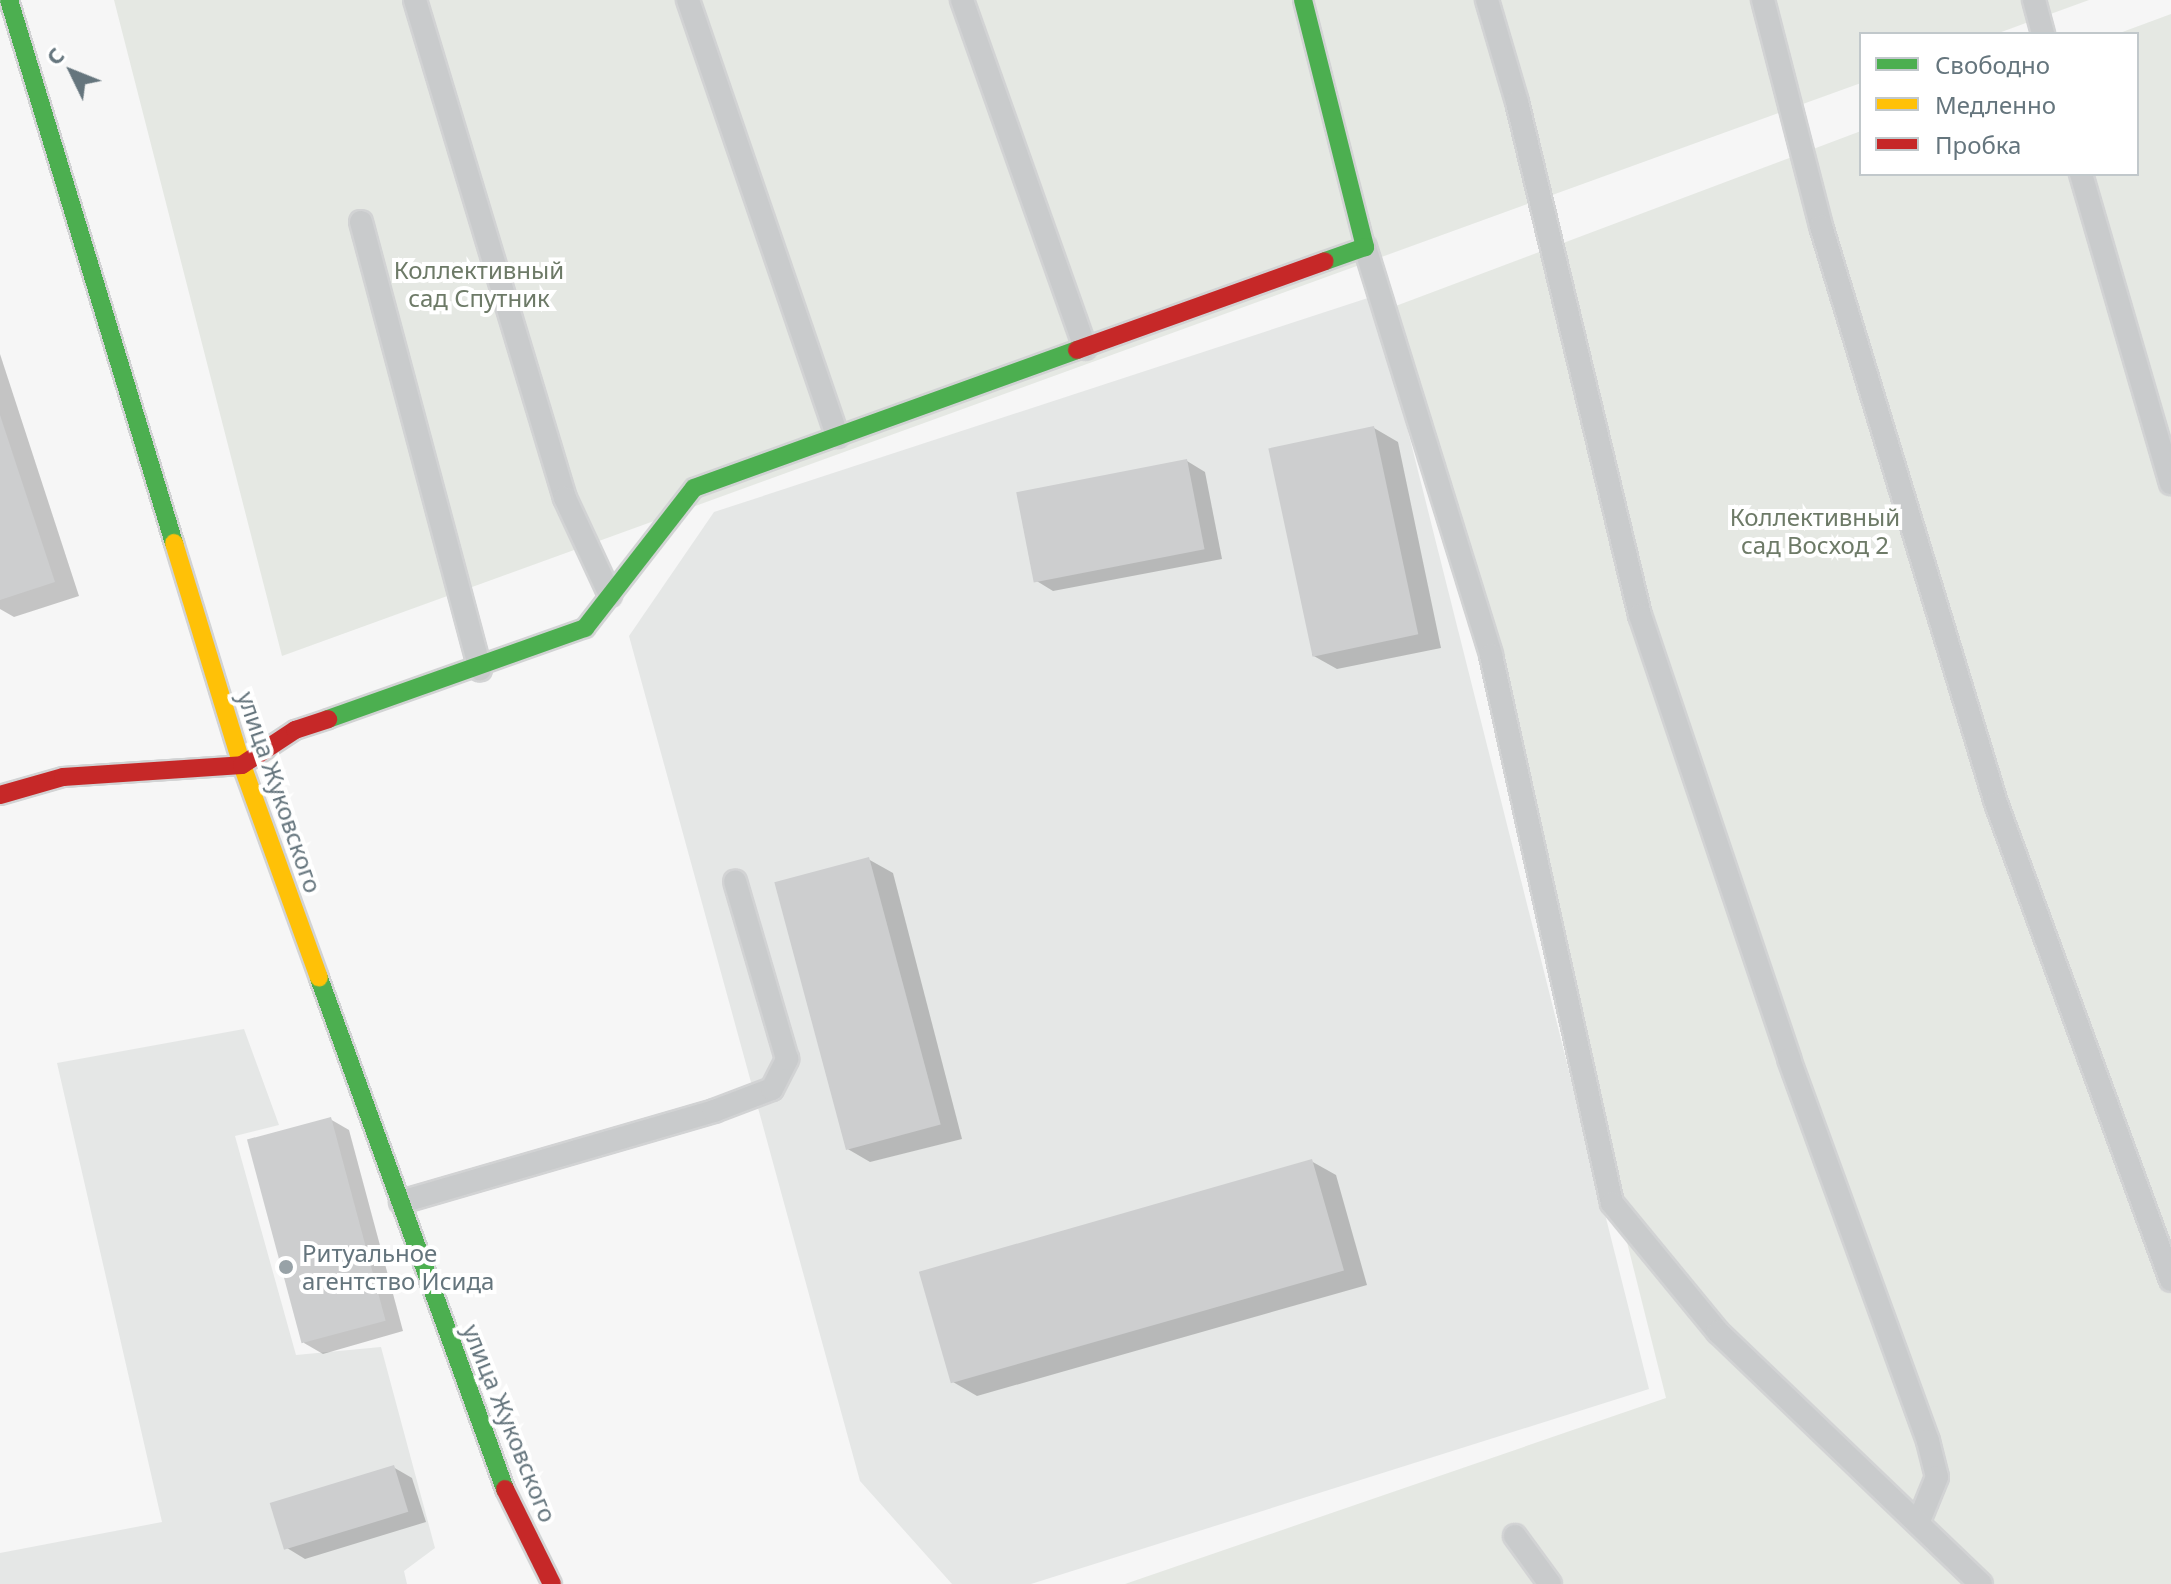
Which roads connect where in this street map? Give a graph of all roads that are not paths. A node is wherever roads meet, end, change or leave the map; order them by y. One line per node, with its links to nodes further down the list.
1 (9, 0): 18 (street, улица Жуковского)
2 (415, 0): 16 (lane)
3 (688, 0): 14 (lane)
4 (962, 0): 13 (lane)
5 (1303, 0): 12 (street)
6 (1487, 0): 23 (lane)
7 (1763, 0): 22 (lane)
8 (2034, 0): 9 (lane)
9 (2042, 32)
10 (2082, 176): 15 (lane)
11 (361, 222): 17 (lane)
12 (1365, 247): 13 (street); 23 (lane)
13 (1085, 348): 14 (street)
14 (837, 436): 16 (street)
15 (2171, 483)
16 (610, 595): 17 (street)
17 (480, 669): 18 (street)
18 (242, 765): 19 (street); 21 (street, улица Жуковского)
19 (0, 795)
20 (735, 881): 21 (lane)
21 (401, 1202): 25 (street, улица Жуковского)
22 (2171, 1280)
23 (1919, 1521): 27 (lane)
24 (1515, 1536): 26 (lane)
25 (552, 1584)
26 (1550, 1584)
27 (1981, 1584)

